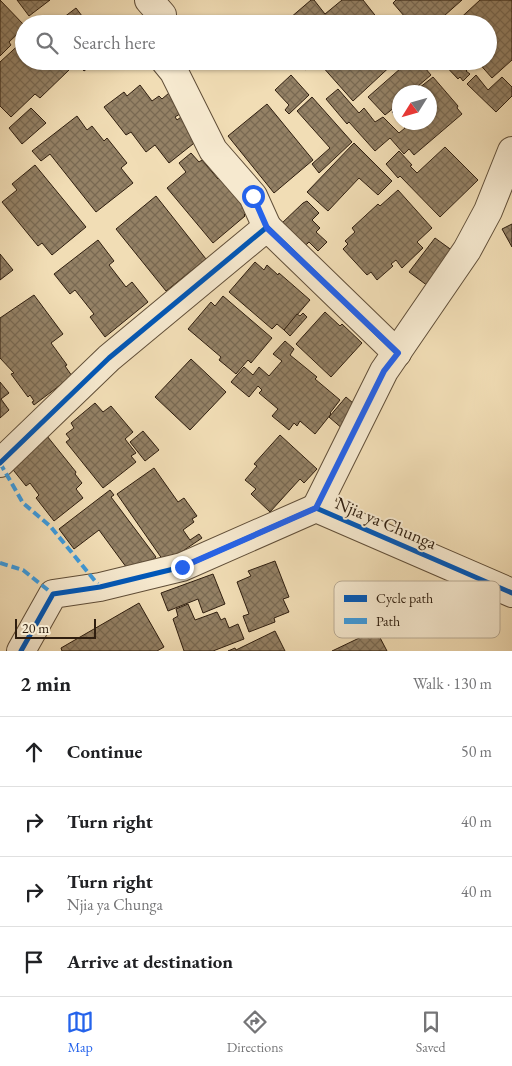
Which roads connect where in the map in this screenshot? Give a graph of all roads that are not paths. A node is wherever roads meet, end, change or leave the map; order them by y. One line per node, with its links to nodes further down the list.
1 (149, 0): 2 (street)
2 (162, 15)
3 (172, 70): 5 (street)
4 (512, 151): 6 (street)
5 (267, 228): 6 (street); 7 (street)
6 (398, 353): 8 (street)
7 (0, 463)
8 (316, 508): 9 (street, Njia ya Chunga); 12 (street, Njia ya Chunga)
9 (484, 581)
10 (500, 588): 11 (street, Njia ya Chunga)
11 (512, 593)
12 (21, 651)

